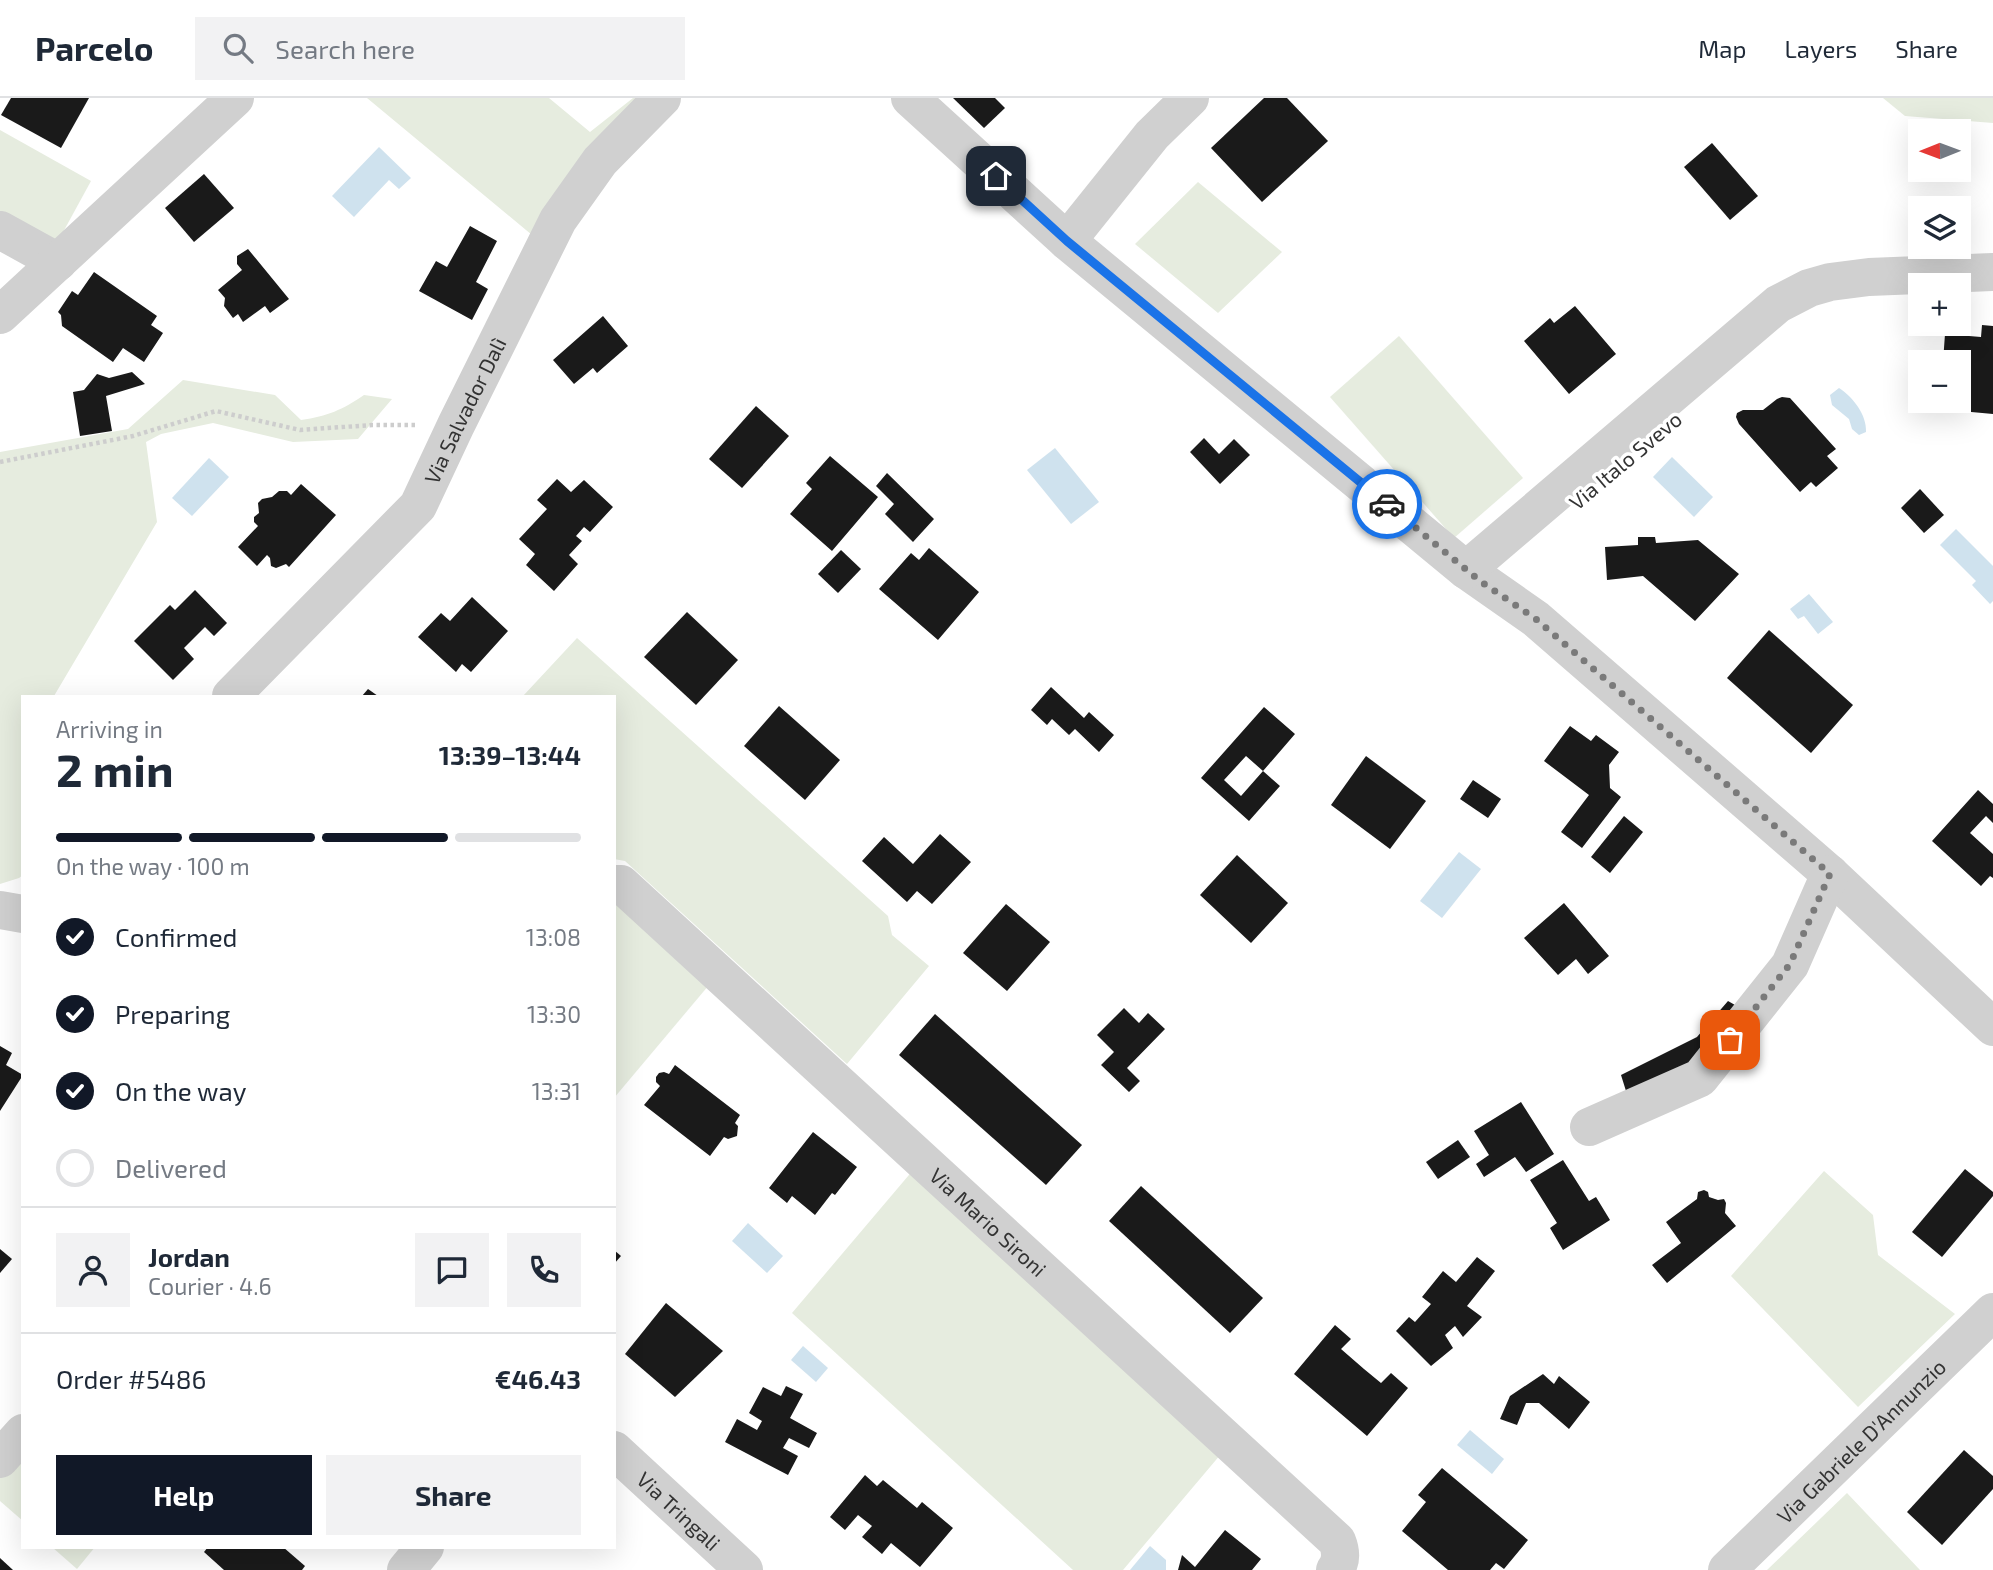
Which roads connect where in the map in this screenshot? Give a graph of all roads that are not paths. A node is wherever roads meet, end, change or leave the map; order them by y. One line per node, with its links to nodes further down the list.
1 (662, 98): 12 (street, Via Salvador Dalì)
2 (910, 98): 6 (street)
3 (1190, 98): 6 (street)
4 (222, 102): 7 (street)
5 (0, 230): 7 (street)
6 (1067, 241): 11 (street)
7 (58, 262): 9 (street)
8 (1993, 272): 11 (street)
9 (0, 315)
10 (1769, 340): 11 (street, Via Italo Svevo)
11 (1473, 575): 13 (street)
12 (232, 695)
13 (1830, 874): 15 (street); 16 (street)
14 (616, 884): 24 (street, Via Mario Sironi)
15 (1993, 1027)
16 (1589, 1127)
17 (1993, 1312): 25 (street, Via Gabriele D'Annunzio)
18 (21, 1435): 20 (street)
19 (616, 1452): 23 (street, Via Tringali)
20 (0, 1459)
21 (423, 1549): 22 (street)
22 (406, 1570)
23 (744, 1570)
24 (1335, 1570)
25 (1727, 1570)

